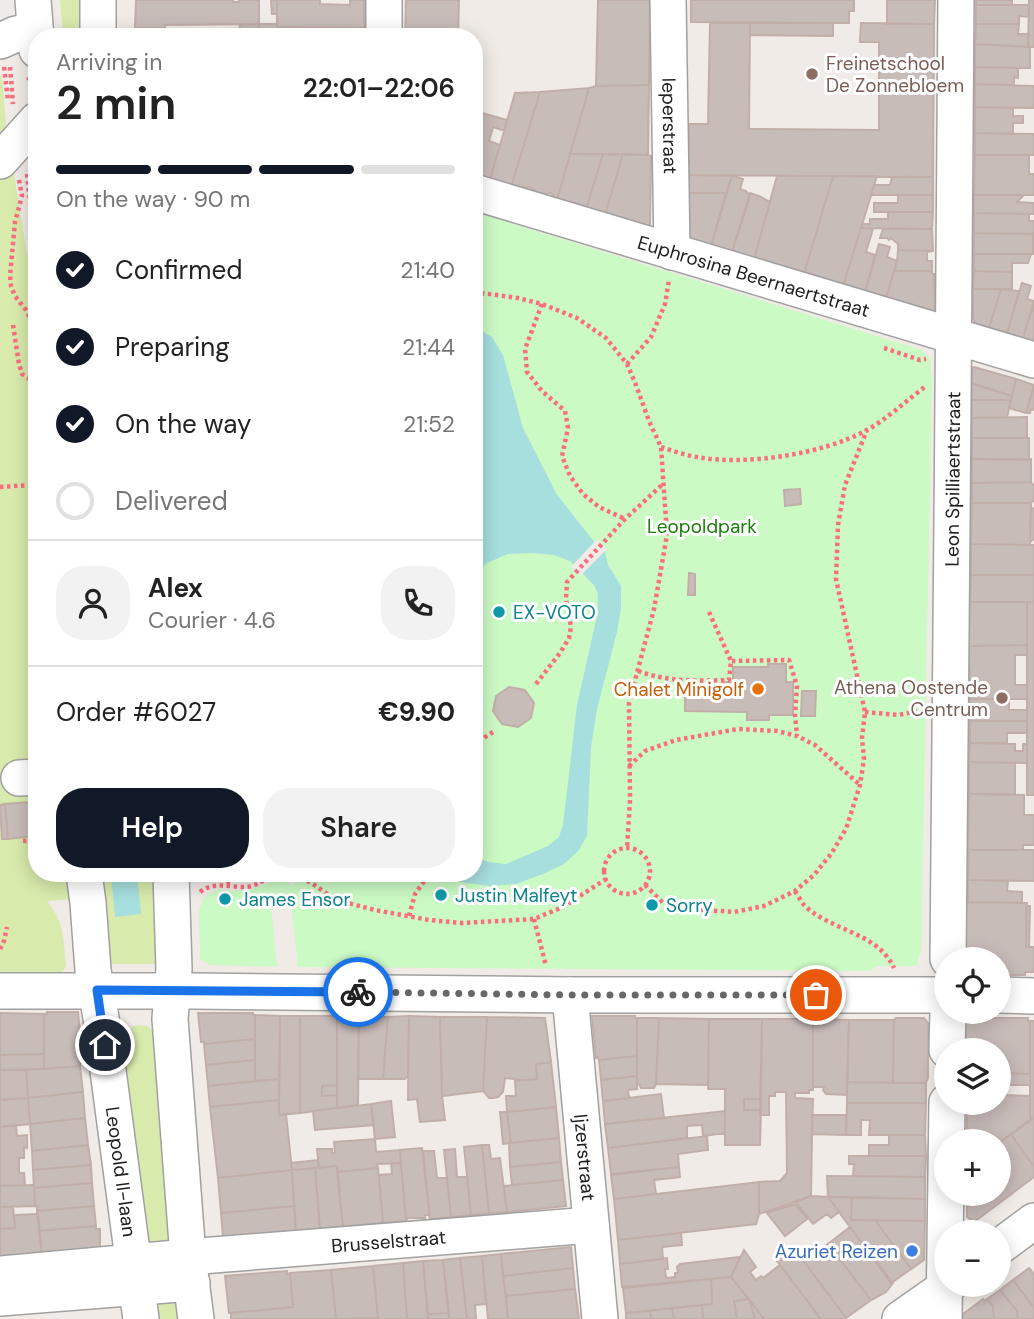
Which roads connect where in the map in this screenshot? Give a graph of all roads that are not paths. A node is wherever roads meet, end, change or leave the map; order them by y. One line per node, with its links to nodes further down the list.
1 (98, 0): 5 (street)
2 (384, 0): 6 (street)
3 (668, 0): 10 (street, Ieperstraat)
4 (956, 0): 11 (street, Leon Spilliaertstraat)
5 (98, 28)
6 (384, 28)
7 (28, 30): 8 (street)
8 (1, 52)
9 (483, 195): 10 (street, Euphrosina Beernaertstraat)
10 (672, 251): 11 (street, Euphrosina Beernaertstraat)
11 (954, 336): 12 (street, Euphrosina Beernaertstraat); 15 (street, Leon Spilliaertstraat)
12 (1034, 360)
13 (85, 882): 16 (street, Leopold II-laan)
14 (185, 883): 18 (street)
15 (948, 947)
16 (97, 990): 17 (street); 18 (street); 30 (street, Leopold II-laan)
17 (0, 991)
18 (172, 991): 19 (street); 28 (street)
19 (560, 995): 20 (street); 26 (street, Ijzerstraat)
20 (934, 995)
21 (1011, 995): 22 (street)
22 (1034, 996)
23 (947, 1115): 24 (street)
24 (946, 1220)
25 (1034, 1221): 27 (street)
26 (591, 1225): 28 (street, Brusselstraat); 34 (street, Ijzerstraat)
27 (1011, 1238)
28 (190, 1270): 30 (street, Leopold II-laan); 33 (street)
29 (0, 1275): 30 (street)
30 (137, 1289): 32 (street)
31 (946, 1297): 35 (street)
32 (0, 1298)
33 (196, 1319)
34 (600, 1319)
35 (900, 1319)

